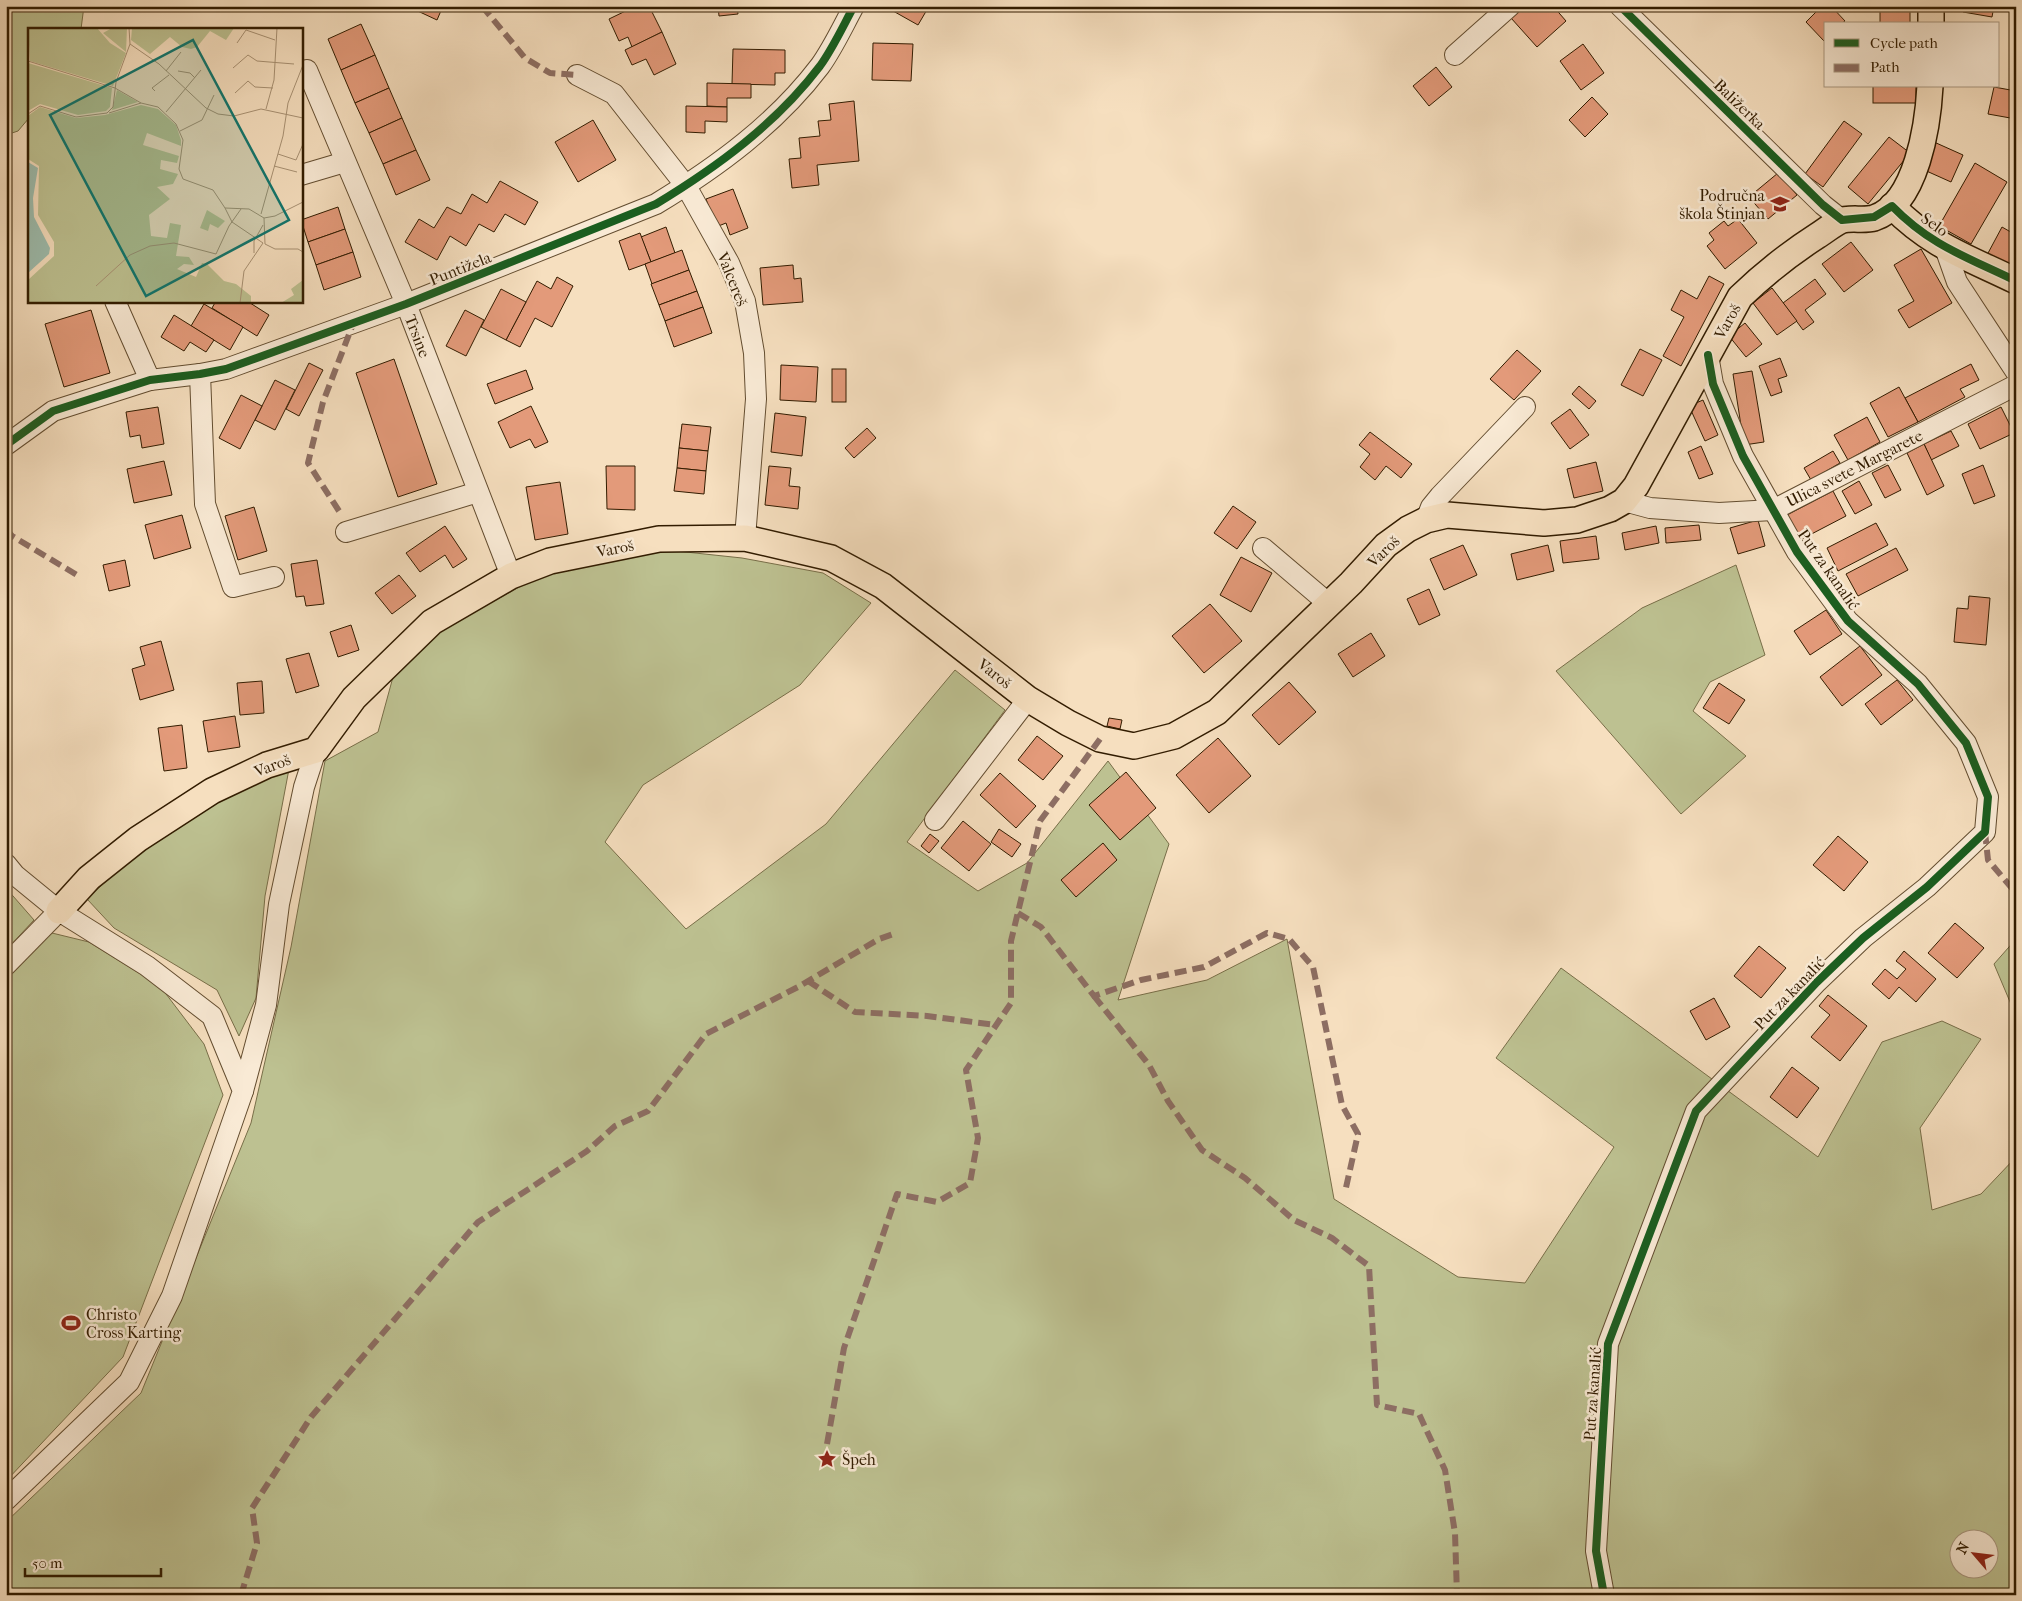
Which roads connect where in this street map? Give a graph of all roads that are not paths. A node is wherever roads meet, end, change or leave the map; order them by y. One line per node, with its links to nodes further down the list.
1 (854, 6): 13 (street, Puntižela)
2 (1510, 6): 6 (street)
3 (1620, 6): 15 (street, Baližerka)
4 (1931, 6): 5 (main road)
5 (1931, 22)
6 (1455, 55)
7 (307, 70): 10 (street, Trsine)
8 (577, 75): 13 (street, Valcereš)
9 (1930, 88): 14 (main road)
10 (309, 92): 11 (street, Trsine)
11 (345, 162): 12 (street); 19 (street, Trsine)
12 (302, 176)
13 (686, 186): 19 (street, Puntižela); 32 (street, Valcereš)
14 (1892, 206): 15 (main road); 16 (main road, Selo)
15 (1842, 220): 20 (main road, Varoš)
16 (1945, 248): 17 (main road, Selo); 21 (street, Selo)
17 (2016, 281)
18 (116, 302): 23 (street)
19 (406, 304): 22 (street, Puntižela); 27 (street, Trsine)
20 (1708, 355): 28 (main road, Varoš); 29 (street, Put za kanalić)
21 (2016, 372)
22 (200, 374): 23 (street, Puntižela); 35 (street)
23 (150, 380): 26 (street, Puntižela)
24 (2016, 385): 29 (street, Ulica svete Margarete)
25 (1525, 408): 30 (street)
26 (6, 445)
27 (478, 492): 31 (street); 34 (street, Trsine)
28 (1624, 501): 29 (street, Ulica svete Margarete); 30 (main road, Varoš)
29 (1773, 510): 45 (street, Put za kanalić)
30 (1426, 520): 36 (main road, Varoš)
31 (346, 532)
32 (745, 538): 34 (main road, Varoš); 37 (main road, Varoš)
33 (1262, 548): 36 (street)
34 (511, 576): 38 (main road, Varoš)
35 (274, 577)
36 (1329, 604): 37 (main road, Varoš)
37 (1028, 699): 39 (street)
38 (316, 750): 41 (main road, Varoš); 43 (street)
39 (936, 820)
40 (6, 864): 41 (street)
41 (59, 911): 42 (street); 43 (street)
42 (6, 965)
43 (243, 1091): 44 (street)
44 (6, 1500)
45 (1604, 1595)

